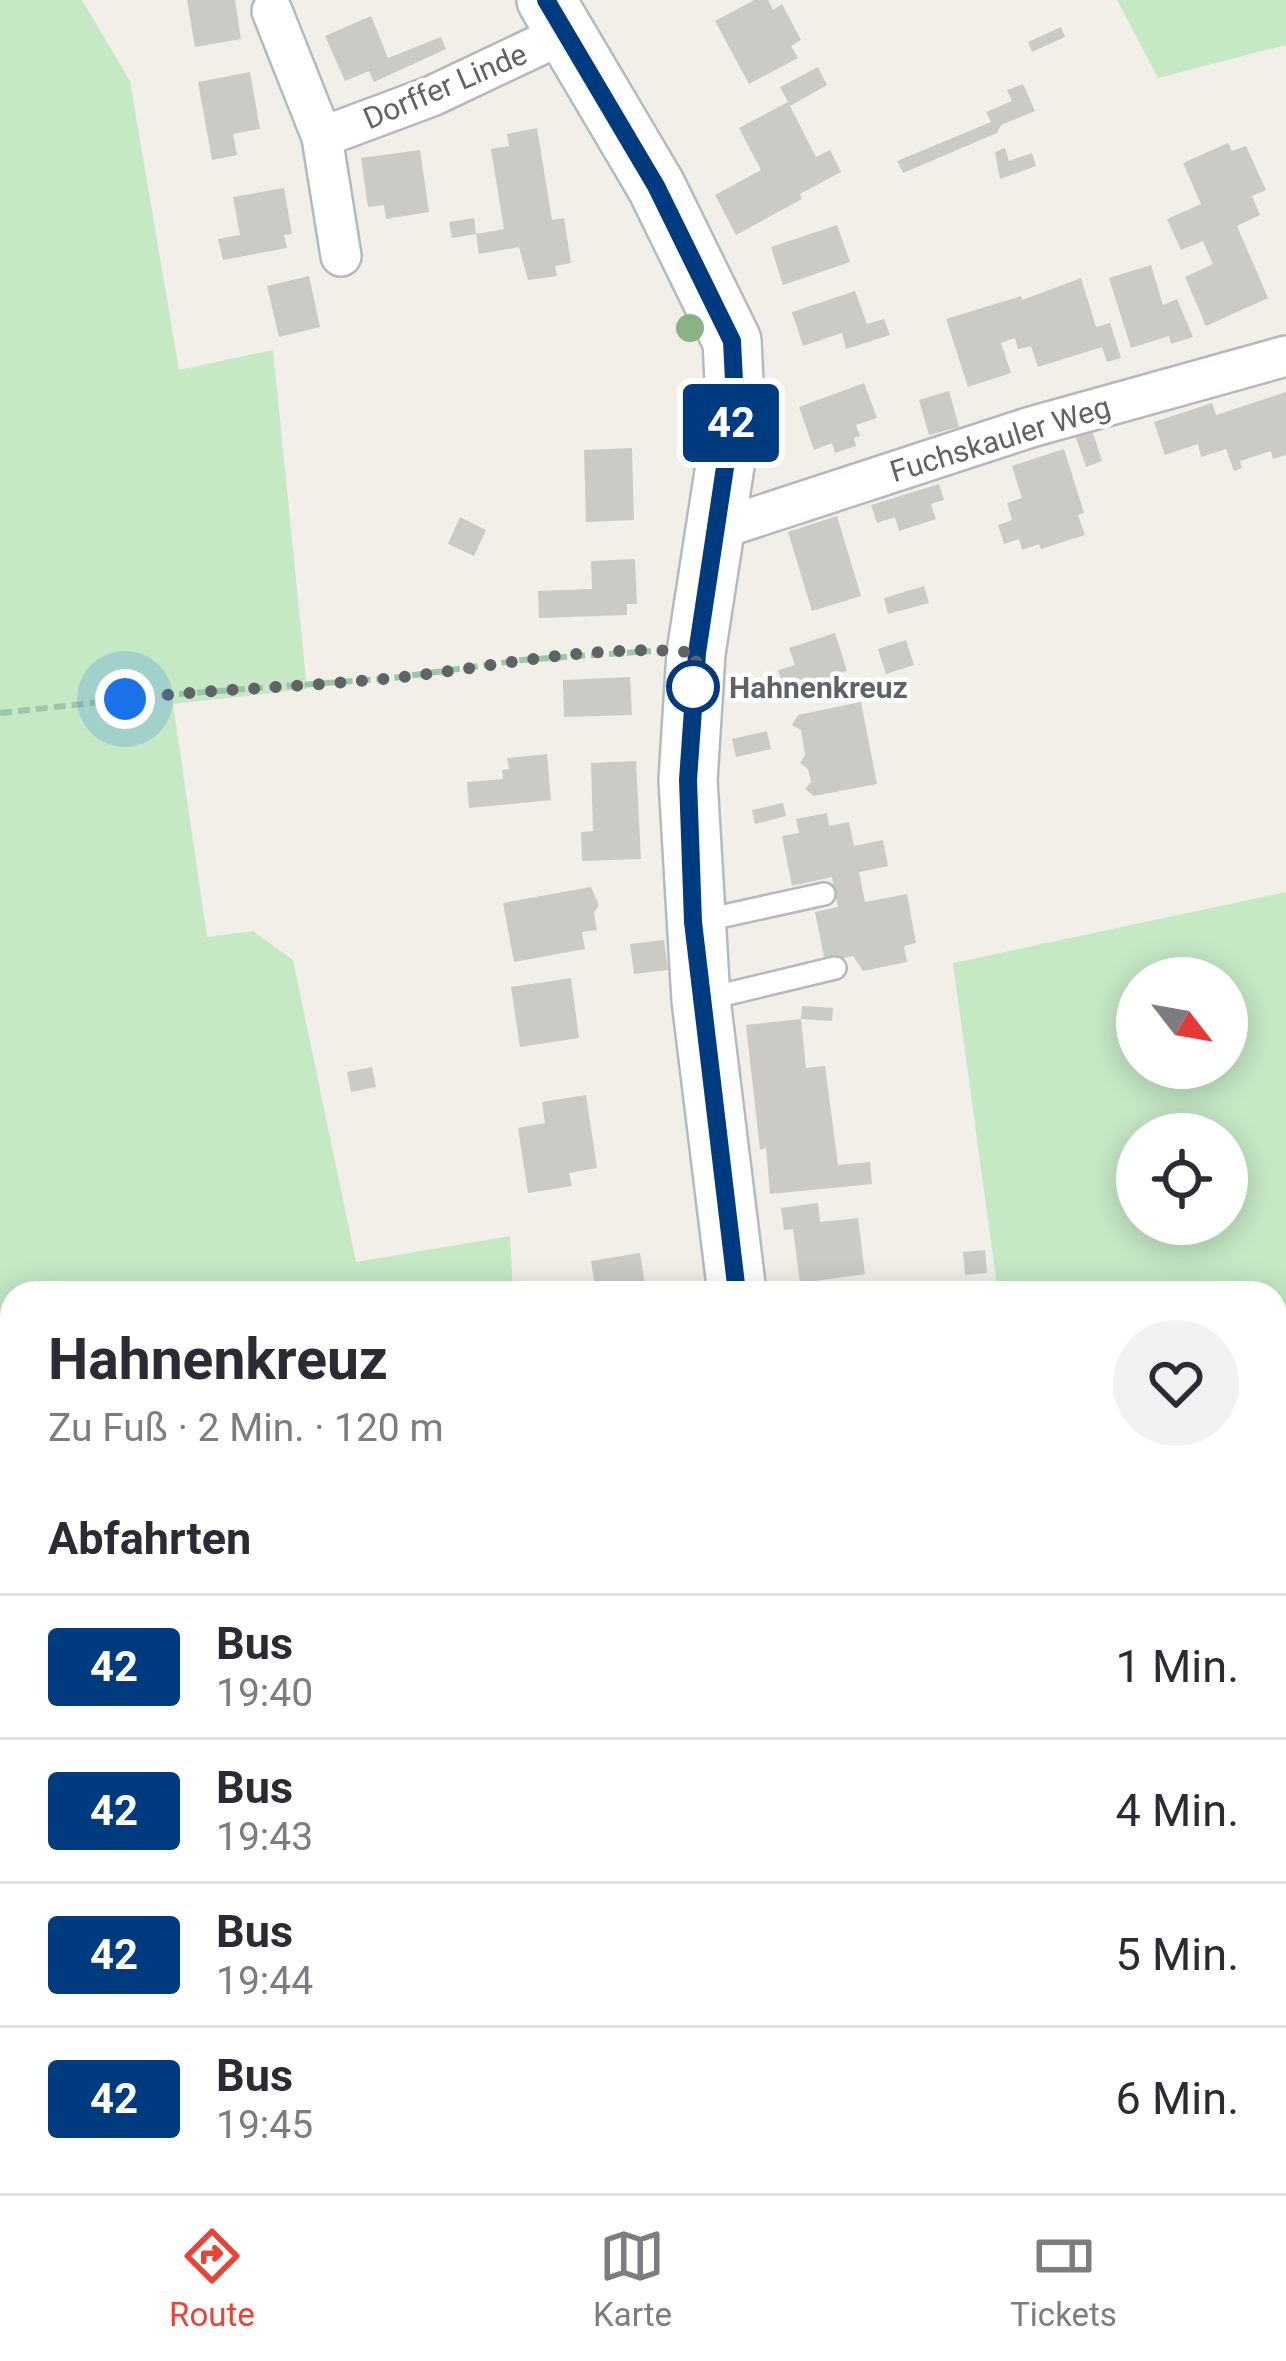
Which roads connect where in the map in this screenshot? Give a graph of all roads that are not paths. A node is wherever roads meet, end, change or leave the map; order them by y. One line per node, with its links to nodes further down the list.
1 (272, 11): 3 (street)
2 (556, 16): 3 (street, Dorffer Linde); 6 (street)
3 (322, 137): 4 (street)
4 (340, 256)
5 (1286, 356): 6 (street, Fuchskauler Weg)
6 (716, 530): 8 (street)
7 (824, 894): 8 (lane)
8 (693, 922): 10 (street)
9 (836, 968): 10 (lane)
10 (701, 1000): 11 (street)
11 (736, 1281)

